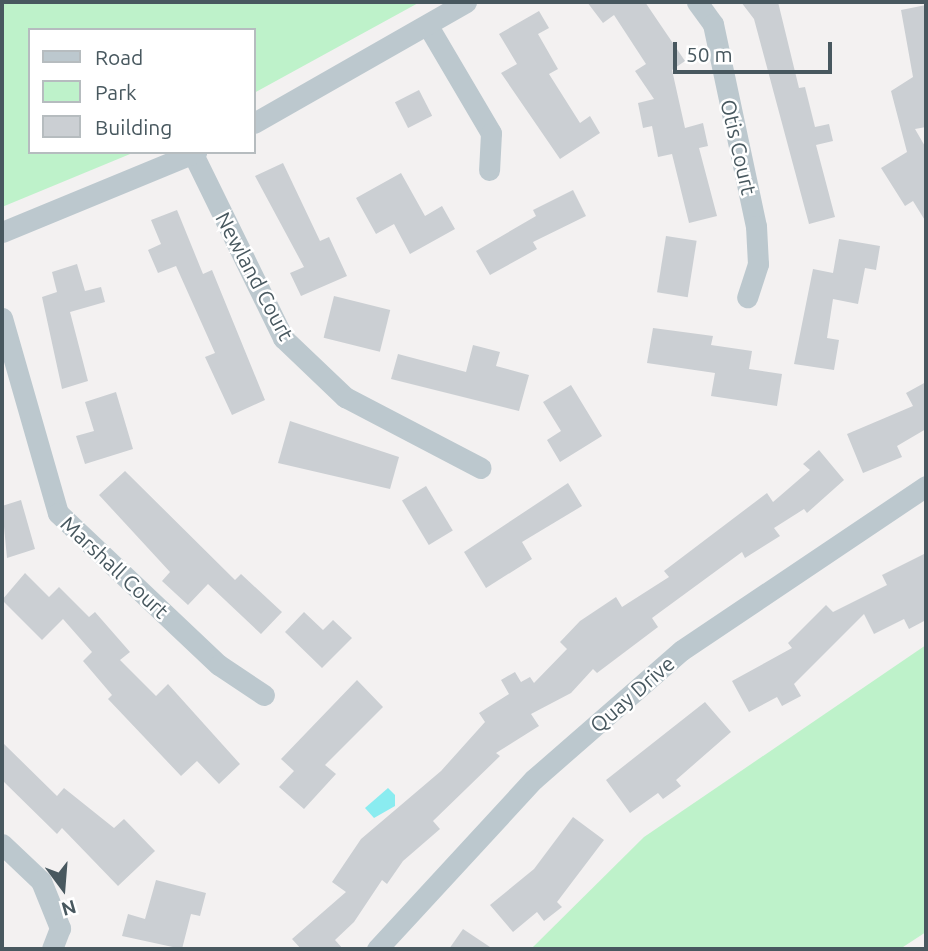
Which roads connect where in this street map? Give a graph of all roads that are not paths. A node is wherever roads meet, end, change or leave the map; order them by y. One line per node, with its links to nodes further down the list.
1 (466, 2): 3 (street)
2 (697, 2): 9 (street, Otis Court)
3 (428, 26): 4 (street); 7 (street)
4 (256, 122)
5 (193, 154): 8 (street)
6 (195, 154): 11 (street, Newland Court)
7 (489, 170)
8 (2, 232)
9 (747, 297)
10 (2, 318): 13 (street, Marshall Court)
11 (481, 468)
12 (926, 486): 16 (street, Quay Drive)
13 (264, 695)
14 (2, 844): 15 (street)
15 (52, 949)
16 (377, 949)

